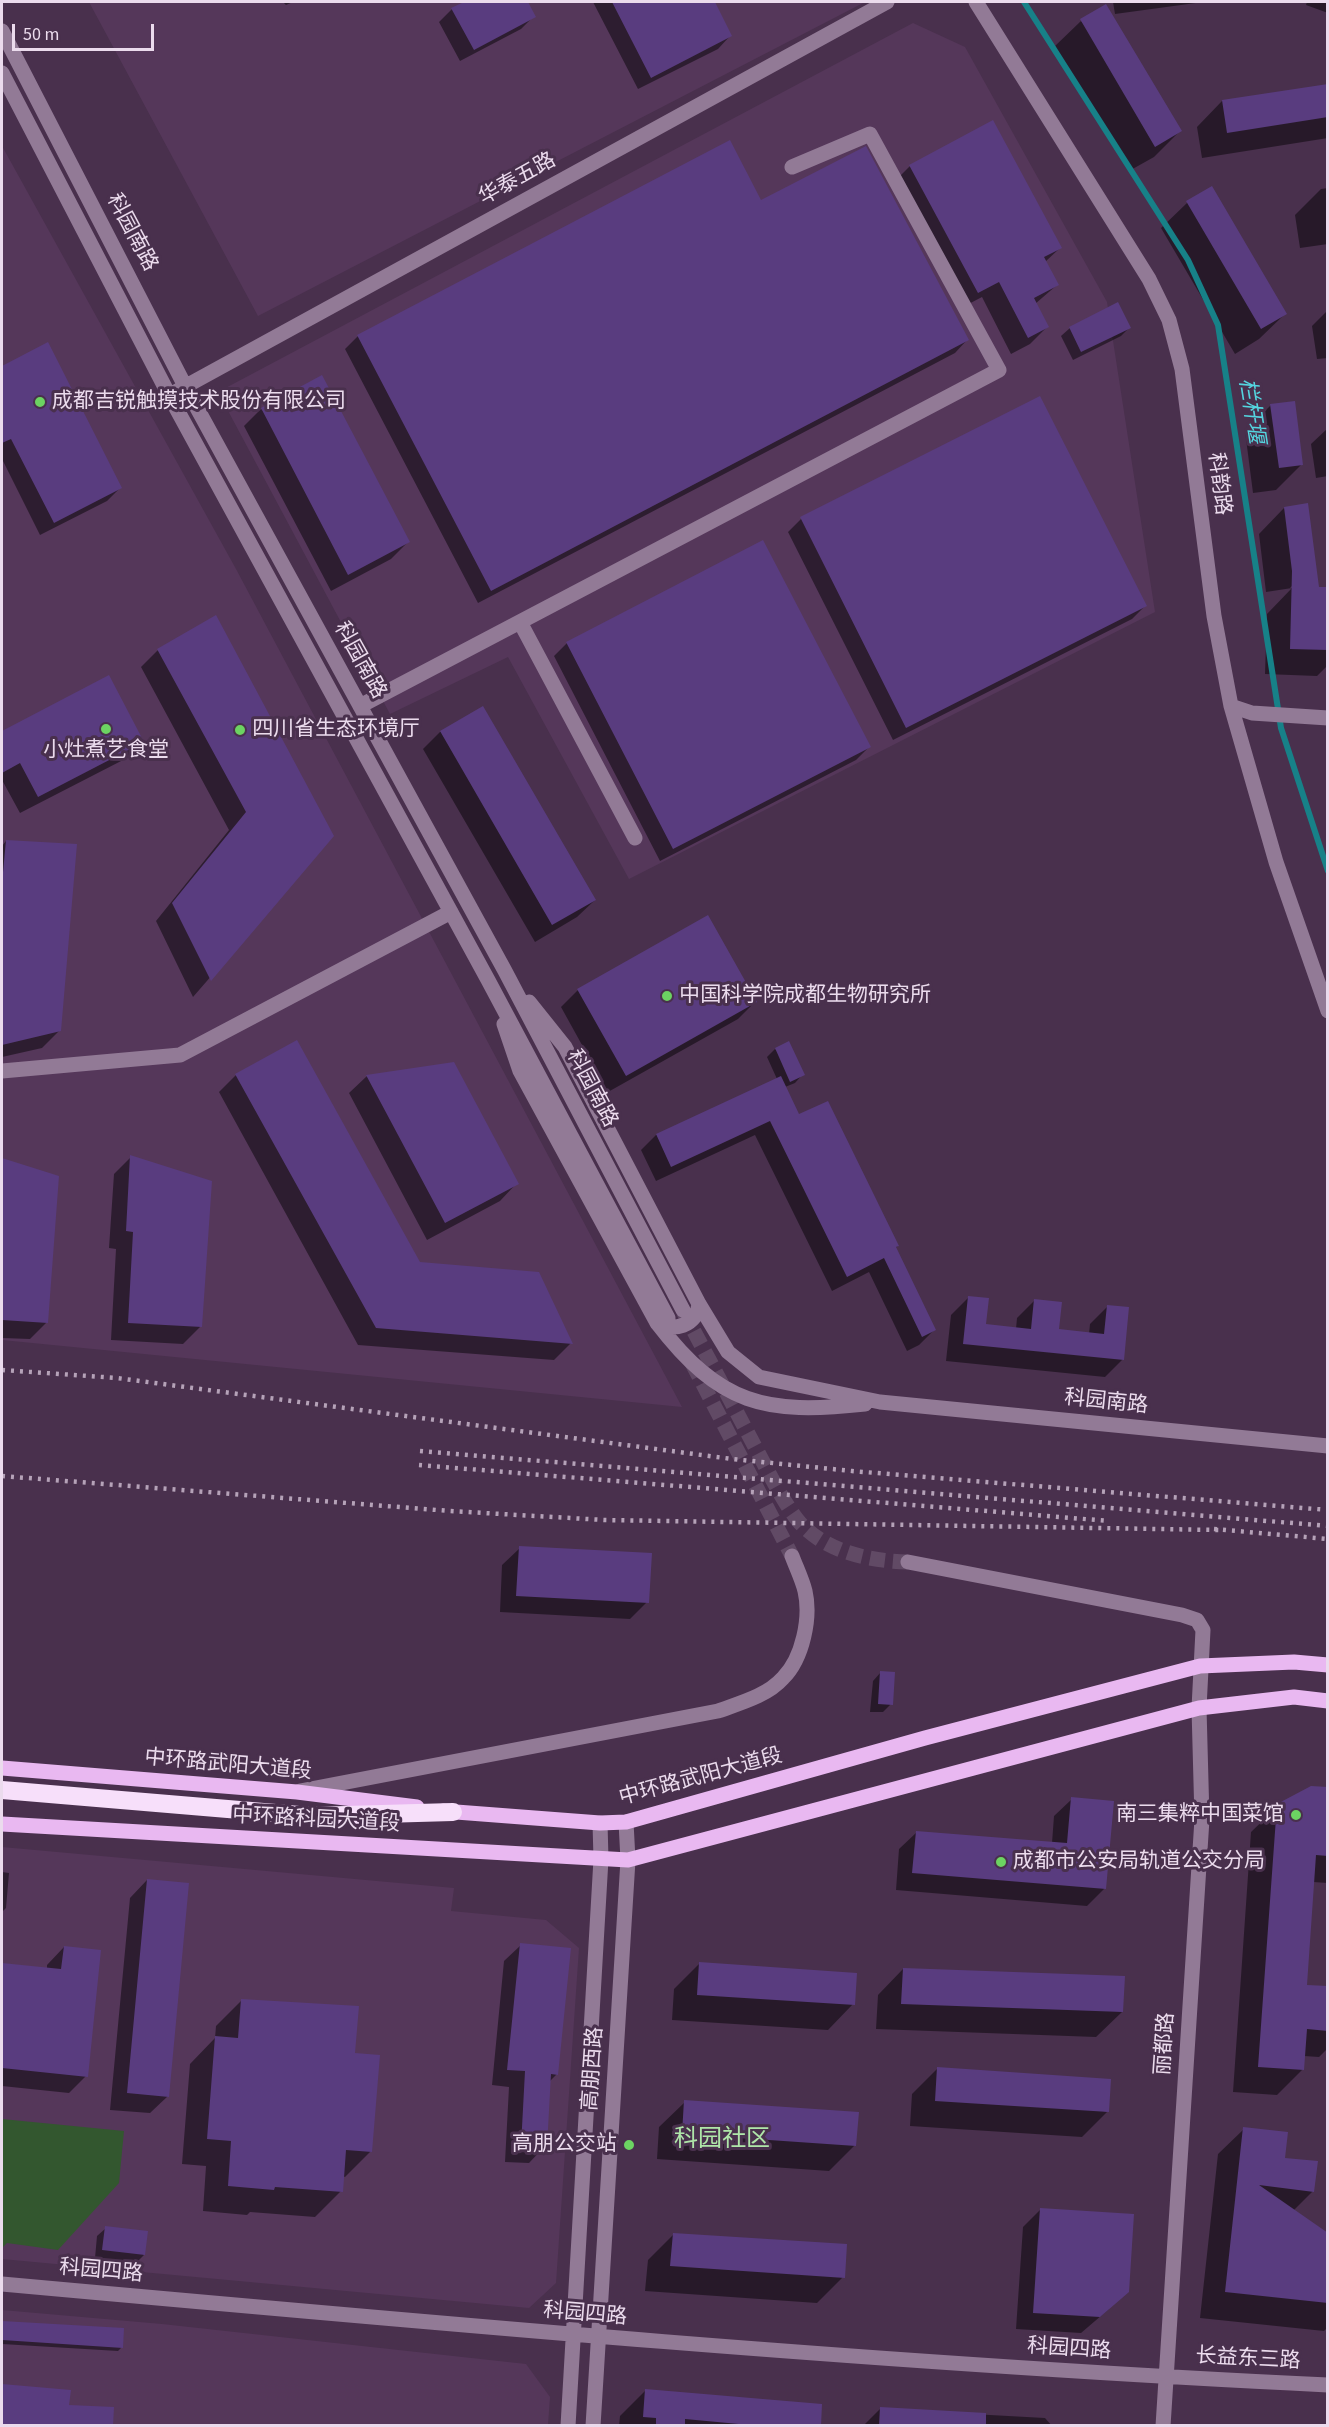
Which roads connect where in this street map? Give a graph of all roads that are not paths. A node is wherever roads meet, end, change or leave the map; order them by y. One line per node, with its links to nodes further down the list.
1 (887, 2): 6 (street, 华泰五路)
2 (976, 2): 10 (street, 科韵路)
3 (2, 31): 6 (street, 科园南路)
4 (2, 73): 7 (street, 科园南路)
5 (792, 167): 8 (street)
6 (186, 386): 7 (street, 华泰五路); 9 (street, 科园南路)
7 (169, 395): 13 (street, 科园南路)
8 (520, 622): 9 (street); 12 (street)
9 (360, 706): 14 (street, 科园南路)
10 (1231, 706): 11 (street); 15 (street, 科韵路)
11 (1328, 718)
12 (634, 838)
13 (451, 912): 16 (street); 19 (street, 科园南路)
14 (505, 971): 17 (street); 18 (street, 科园南路)
15 (1328, 1011)
16 (2, 1071)
17 (699, 1304): 19 (street); 20 (street)
18 (683, 1310)
19 (663, 1320): 20 (street, 科园南路)
20 (880, 1402): 21 (street, 科园南路)
21 (1328, 1446)
22 (792, 1556): 30 (street)
23 (908, 1562): 25 (street, 丽都路)
24 (1328, 1665): 25 (main road, 中环路武阳大道段)
25 (1200, 1666): 27 (street, 丽都路); 32 (main road, 中环路武阳大道段)
26 (1328, 1701): 27 (main road)
27 (1199, 1708): 36 (main road); 40 (street, 丽都路)
28 (2, 1768): 30 (main road, 中环路武阳大道段)
29 (2, 1790): 31 (highway)
30 (297, 1792): 31 (main road, 中环路武阳大道段)
31 (453, 1812): 33 (main road, 中环路武阳大道段)
32 (626, 1822): 33 (main road, 中环路武阳大道段); 36 (street, 高朋西路)
33 (600, 1823): 35 (street, 高朋西路)
34 (2, 1824): 35 (main road, 中环路科园大道段)
35 (601, 1859): 36 (main road, 中环路科园大道段); 38 (street, 高朋西路)
36 (628, 1860): 39 (street, 高朋西路)
37 (2, 2284): 38 (street, 科园四路)
38 (574, 2336): 39 (street, 科园四路); 42 (street, 高朋西路)
39 (598, 2338): 40 (street, 科园四路); 43 (street, 高朋西路)
40 (1166, 2378): 41 (street, 长益东三路); 44 (street, 丽都路)
41 (1328, 2385)
42 (568, 2426)
43 (593, 2426)
44 (1163, 2426)

